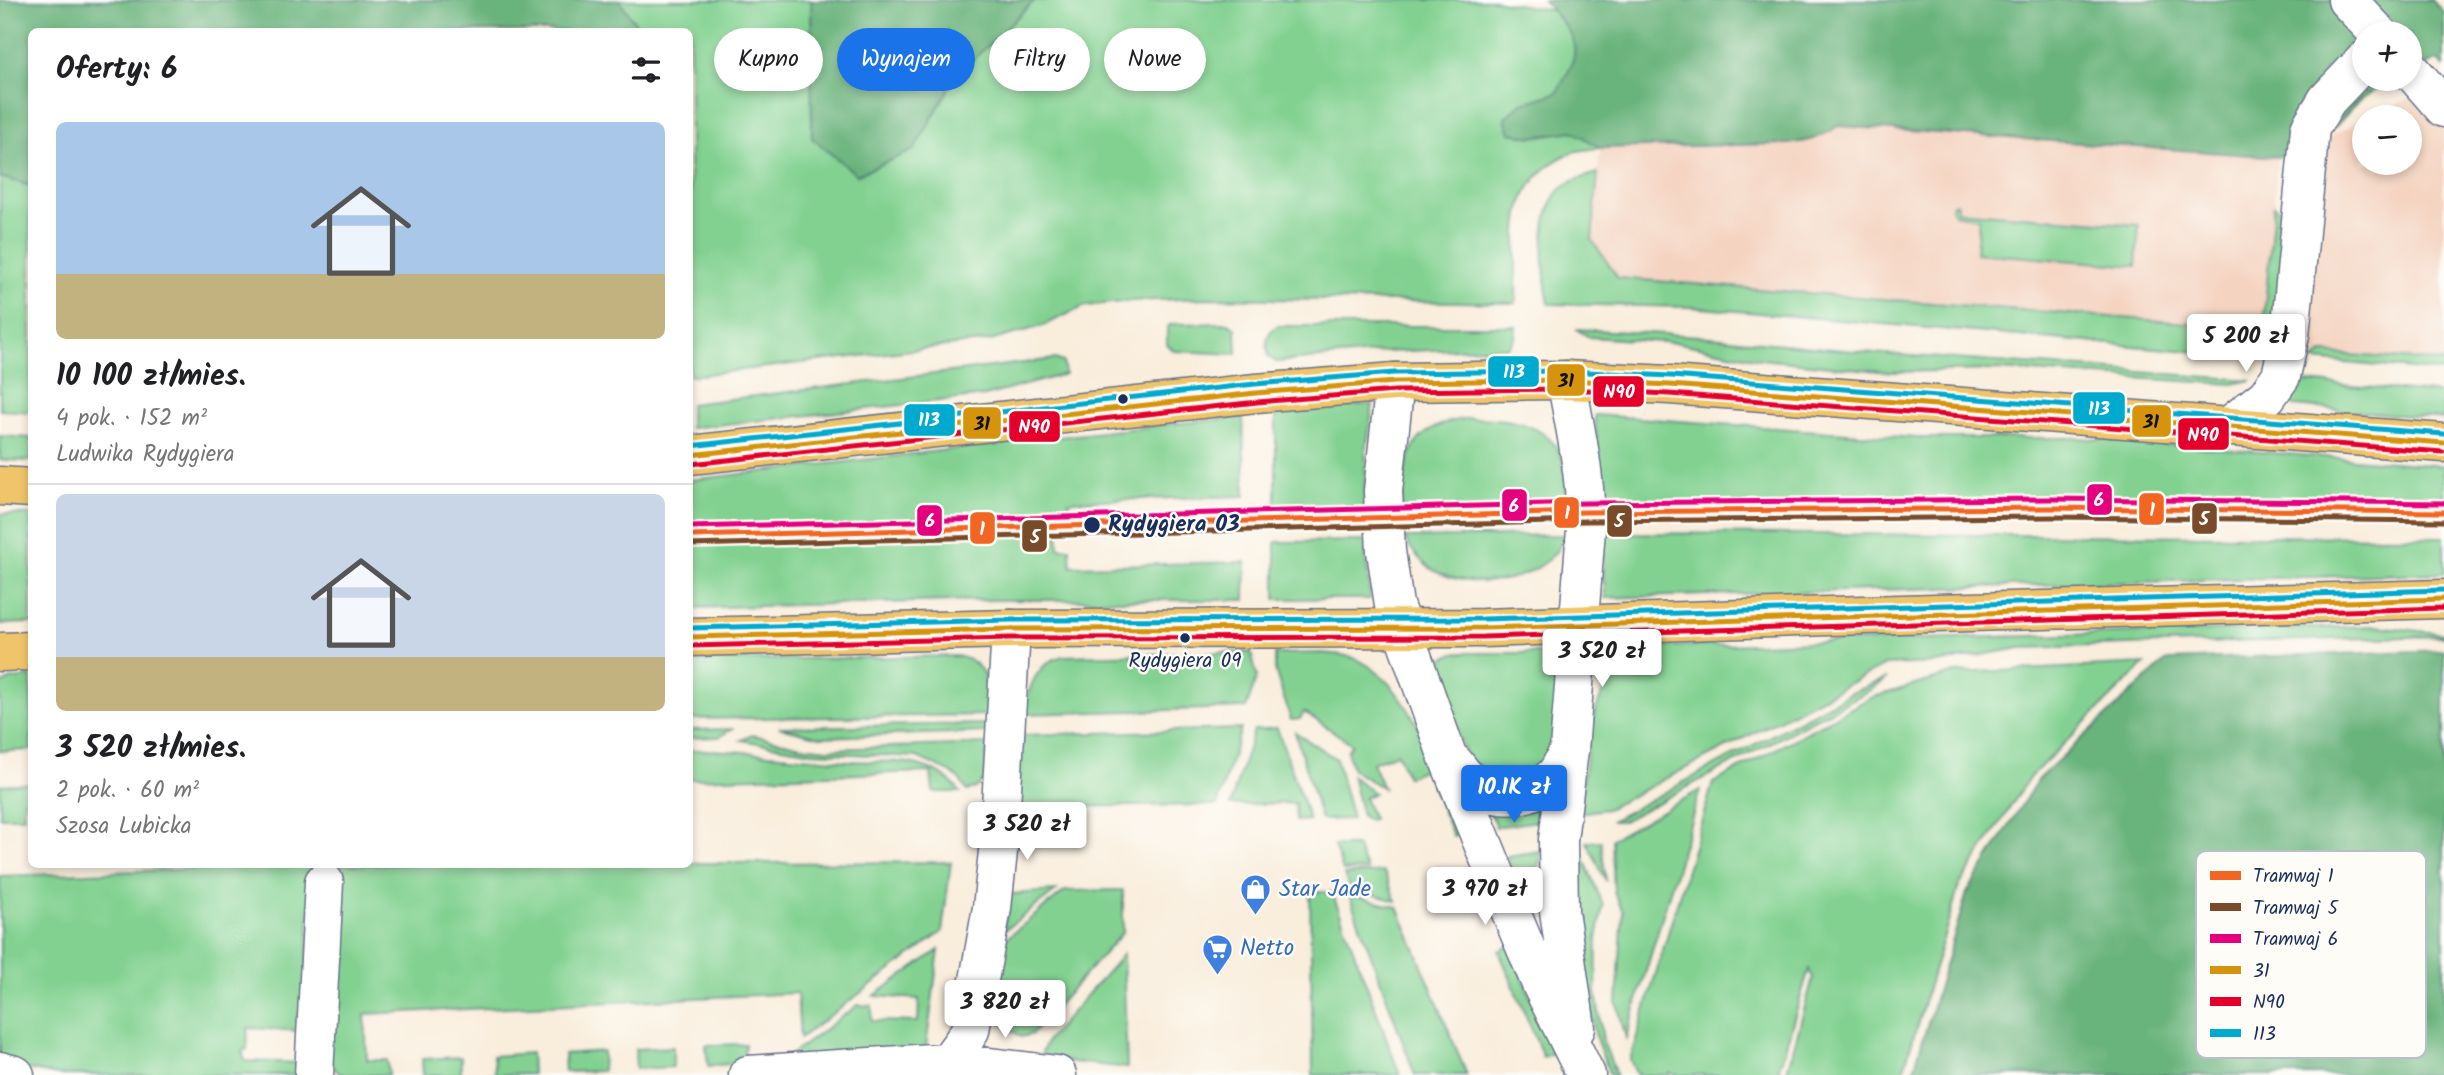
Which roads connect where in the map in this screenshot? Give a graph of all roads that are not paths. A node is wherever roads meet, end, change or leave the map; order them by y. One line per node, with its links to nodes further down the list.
1 (2347, 0): 2 (street)
2 (2367, 21)
3 (2352, 74): 8 (street)
4 (2422, 83): 5 (street)
5 (2444, 108)
6 (1566, 380): 7 (main road); 8 (main road); 14 (street)
7 (1395, 382): 10 (main road); 16 (street)
8 (2228, 428): 9 (main road)
9 (2444, 443)
10 (693, 455)
11 (0, 486): 12 (main road)
12 (28, 488)
13 (2444, 600): 14 (main road)
14 (1578, 625): 16 (main road); 18 (street)
15 (1012, 629): 16 (main road); 17 (main road); 21 (street)
16 (1401, 629): 19 (street)
17 (693, 637)
18 (1569, 750): 19 (street); 23 (street)
19 (1447, 755): 23 (street)
20 (324, 882): 25 (street)
21 (945, 1069): 26 (street); 27 (street)
22 (0, 1071): 24 (street)
23 (1582, 1074)
24 (15, 1075)
25 (314, 1075)
26 (748, 1075)
27 (1056, 1075)

